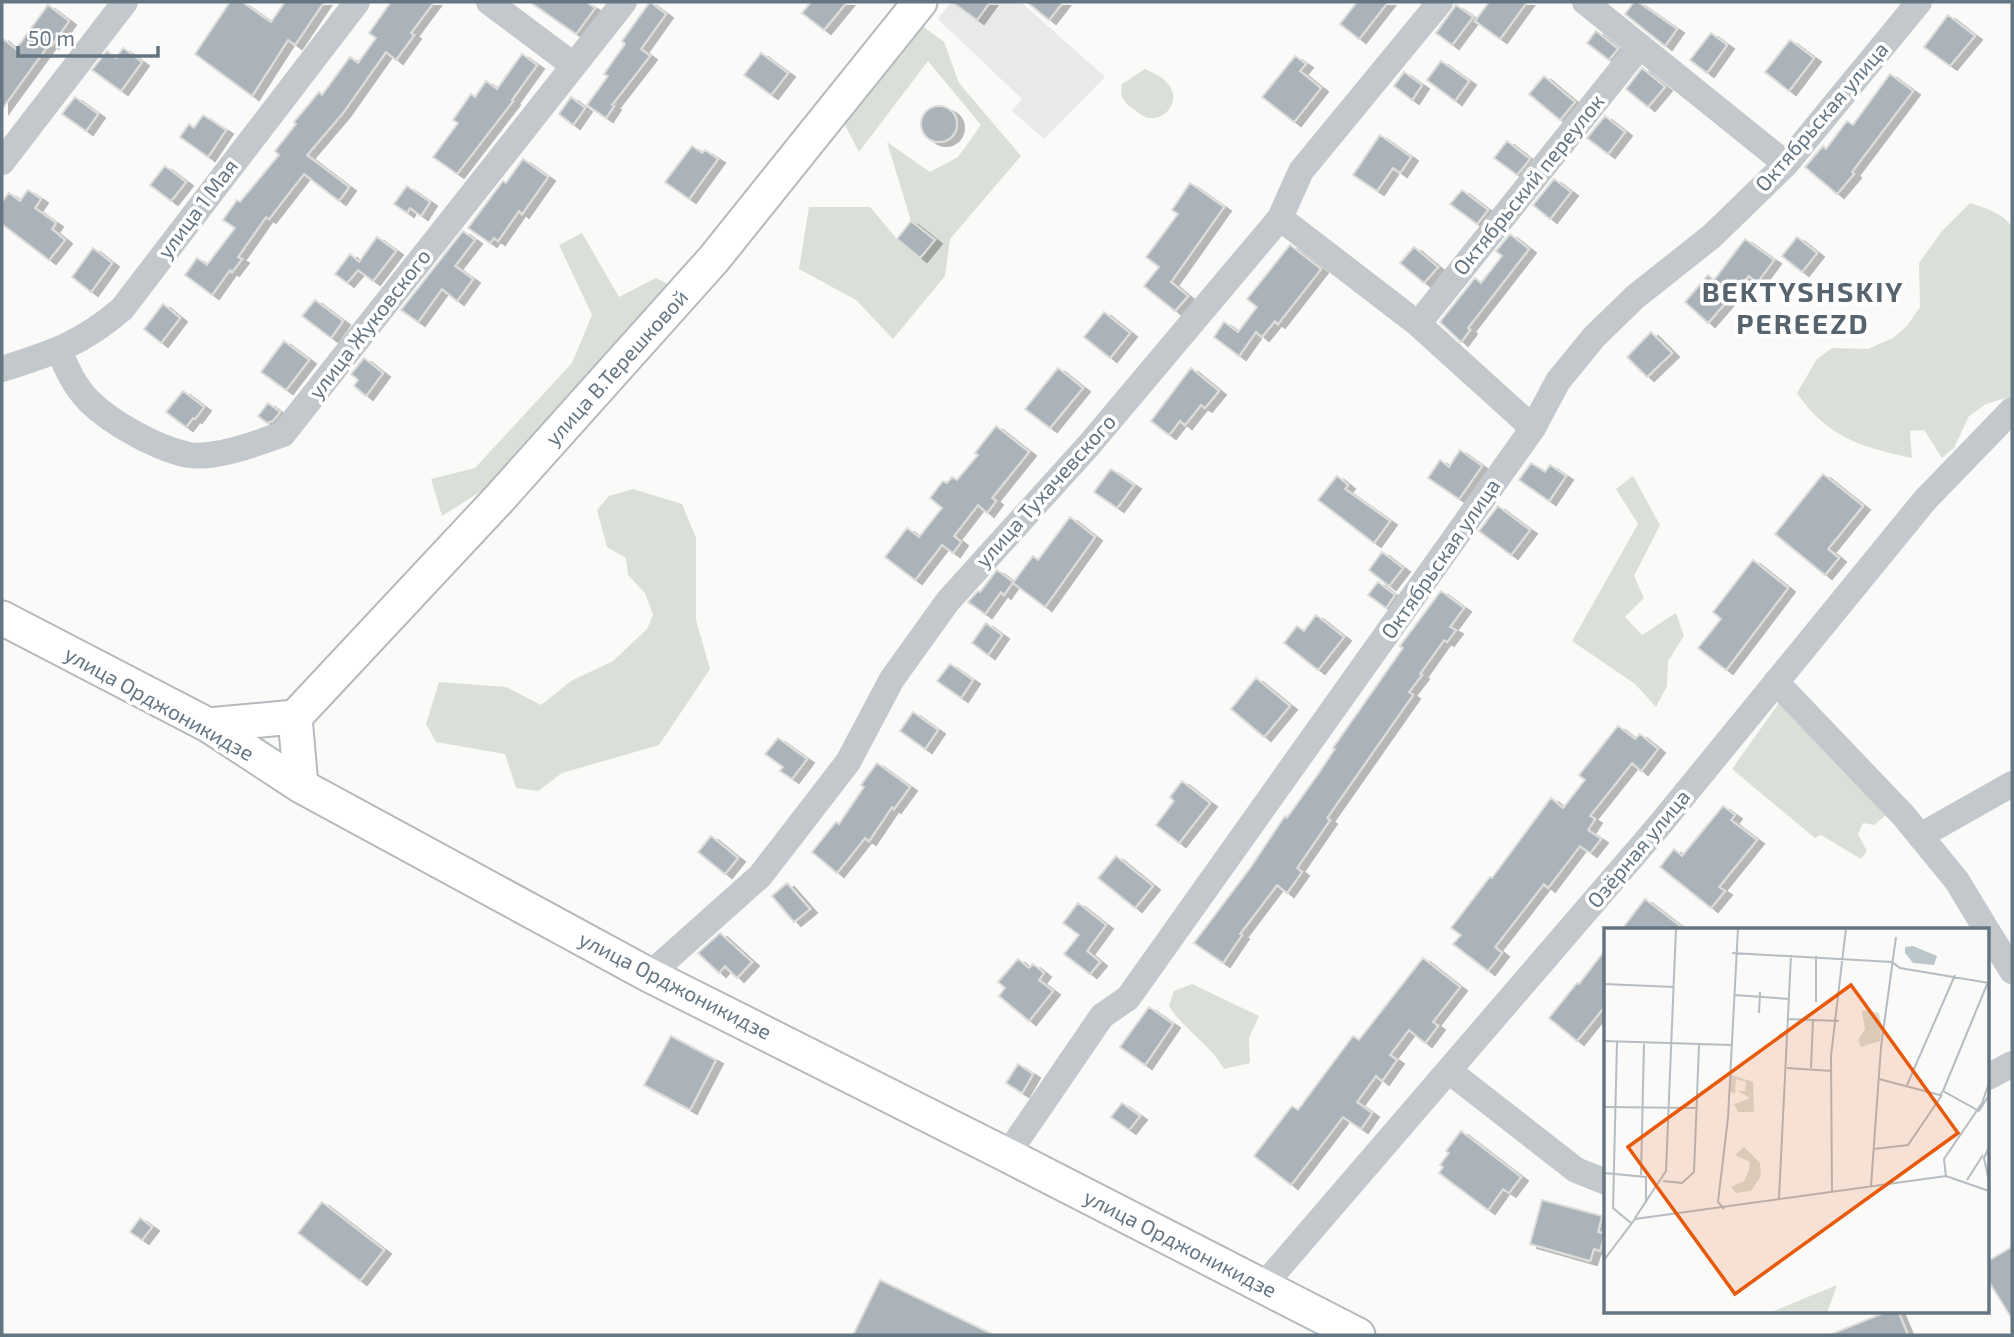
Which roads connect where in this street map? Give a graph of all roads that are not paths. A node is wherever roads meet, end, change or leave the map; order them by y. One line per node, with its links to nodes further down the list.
1 (125, 2): 11 (street)
2 (357, 2): 15 (street, улица 1 Мая)
3 (489, 2): 10 (street)
4 (624, 2): 10 (street, улица Жуковского)
5 (920, 2): 21 (main road, улица В.Терешковой)
6 (1440, 2): 13 (street, улица Тухачевского)
7 (1585, 2): 9 (street)
8 (1919, 2): 12 (street, Октябрьская улица)
9 (1640, 46): 12 (street); 14 (street, Октябрьский переулок)
10 (573, 65): 15 (street, улица Жуковского)
11 (2, 162)
12 (1786, 164): 18 (street, Октябрьская улица)
13 (1280, 218): 14 (street); 29 (street, улица Тухачевского)
14 (1418, 324): 18 (street)
15 (58, 351): 16 (street, улица 1 Мая)
16 (2, 369)
17 (2012, 410): 20 (street, Озёрная улица)
18 (1533, 428): 33 (street, Октябрьская улица)
19 (2, 618): 22 (main road, улица Орджоникидзе)
20 (1776, 682): 25 (street); 31 (street, Озёрная улица)
21 (295, 717): 22 (main road); 24 (main road)
22 (208, 726): 24 (main road, улица Орджоникидзе)
23 (2012, 784): 25 (street)
24 (301, 786): 29 (main road, улица Орджоникидзе)
25 (1920, 836): 26 (street)
26 (1986, 928)
27 (1990, 935): 28 (street)
28 (2012, 971)
29 (649, 975): 33 (main road, улица Орджоникидзе)
30 (2012, 1064): 32 (street)
31 (1448, 1071): 34 (street); 35 (street, Озёрная улица)
32 (1990, 1076)
33 (1007, 1155): 35 (main road, улица Орджоникидзе)
34 (1604, 1181)
35 (1263, 1286): 36 (main road, улица Орджоникидзе)
36 (1359, 1335)

